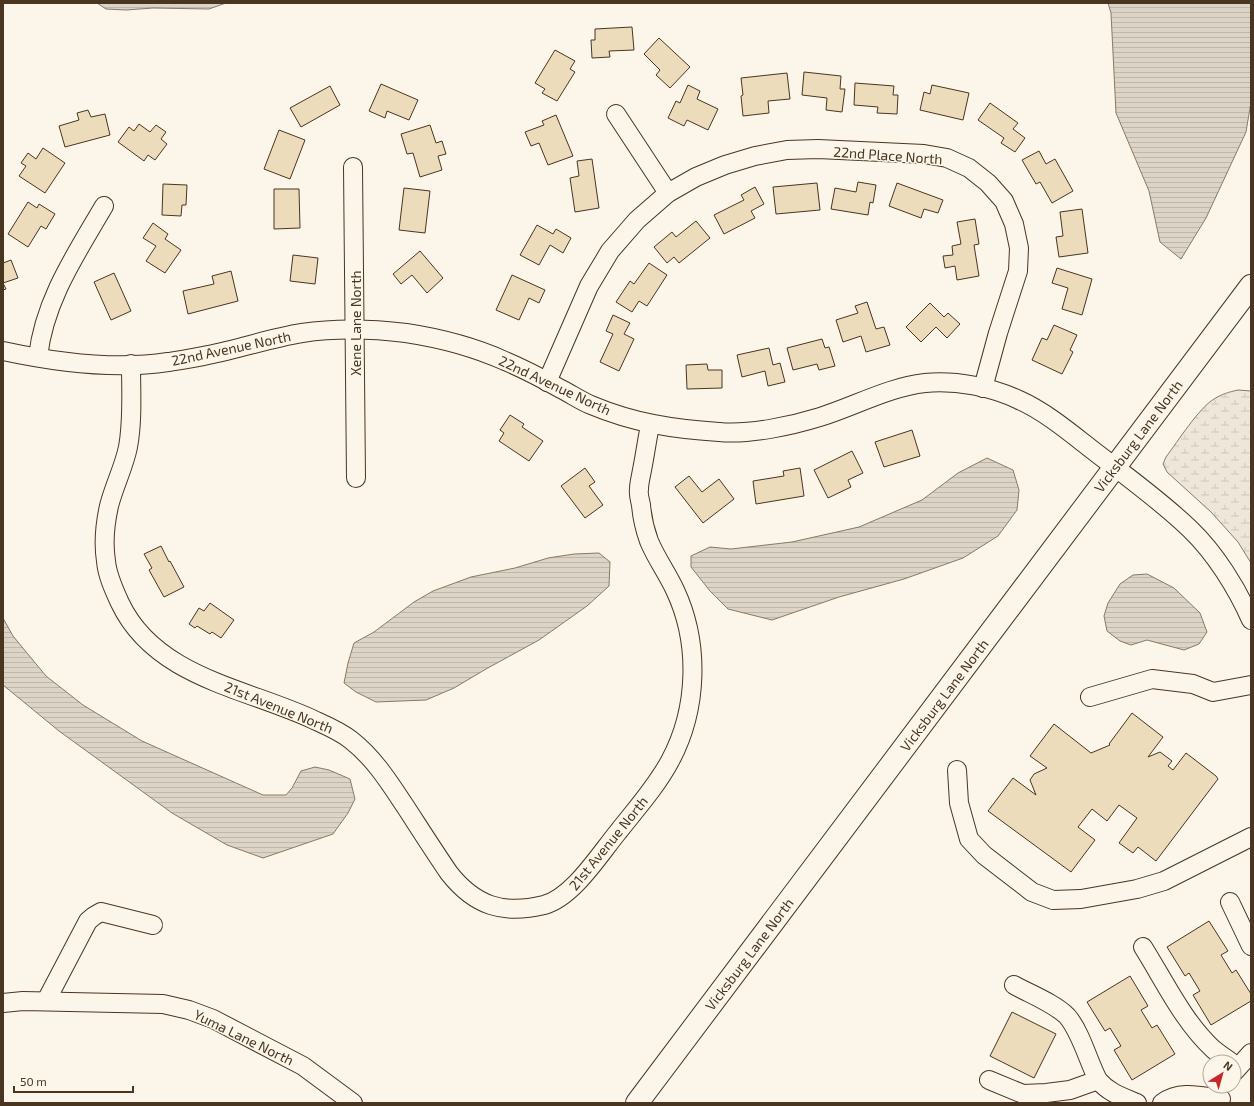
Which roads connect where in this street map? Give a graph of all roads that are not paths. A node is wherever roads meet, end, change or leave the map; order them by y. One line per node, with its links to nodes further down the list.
1 (616, 114): 3 (street)
2 (353, 167): 6 (street, Xene Lane North)
3 (668, 193): 10 (street, 22nd Place North); 11 (street, 22nd Place North)
4 (104, 206): 8 (street)
5 (1251, 286): 13 (main road, Vicksburg Lane North)
6 (355, 329): 9 (street, 22nd Avenue North); 10 (street, 22nd Avenue North); 14 (street, Xene Lane North)
7 (3, 351): 8 (street, 22nd Avenue North)
8 (38, 357): 9 (street, 22nd Avenue North)
9 (131, 364): 12 (street, 21st Avenue North)
10 (547, 382): 12 (street, 22nd Avenue North)
11 (983, 388): 12 (street, 22nd Avenue North); 13 (street, 22nd Avenue North)
12 (650, 424)
13 (1115, 467): 15 (street, 22nd Avenue North); 34 (main road, Vicksburg Lane North)
14 (356, 478)
15 (1251, 620)
16 (1251, 685): 17 (street)
17 (1090, 697)
18 (957, 770): 19 (street)
19 (1251, 838)
20 (1230, 902): 22 (street)
21 (153, 925): 25 (street)
22 (1251, 946)
23 (1144, 947): 28 (street)
24 (1014, 985): 31 (street)
25 (46, 1001): 26 (street, Yuma Lane North); 33 (street, Yuma Lane North)
26 (3, 1003)
27 (1251, 1053): 29 (street)
28 (1219, 1054)
29 (1242, 1060)
30 (989, 1080): 31 (street)
31 (1098, 1080): 35 (street)
32 (1222, 1096): 36 (street)
33 (353, 1103)
34 (637, 1103)
35 (1137, 1103)
36 (1162, 1103)

